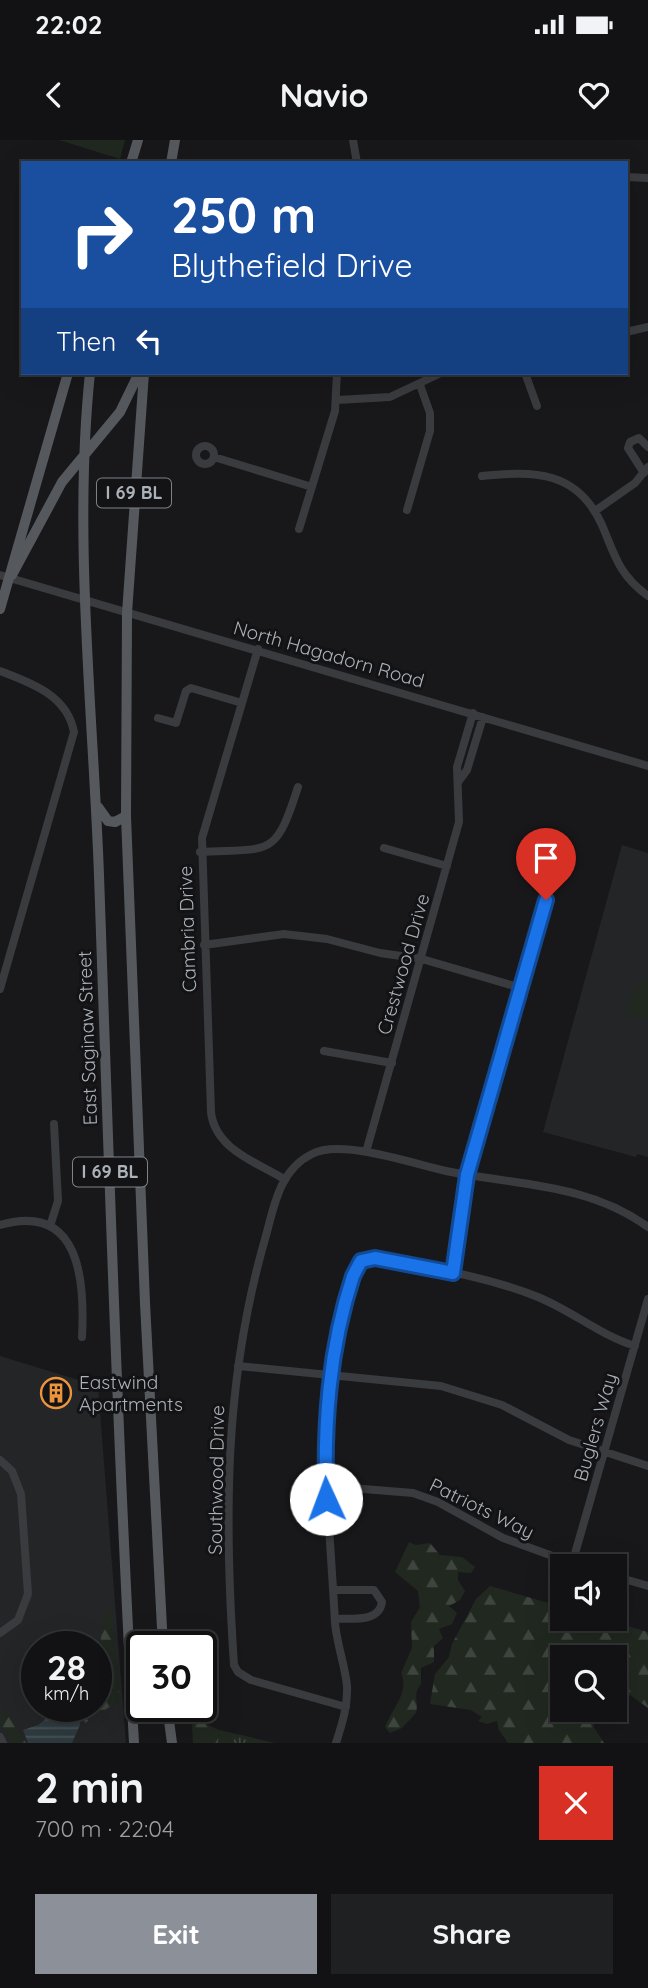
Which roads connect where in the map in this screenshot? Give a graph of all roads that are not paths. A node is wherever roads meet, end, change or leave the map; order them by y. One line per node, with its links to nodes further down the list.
1 (138, 140): 4 (main road)
2 (175, 140): 5 (main road)
3 (353, 140): 6 (street)
4 (132, 161)
5 (171, 161)
6 (357, 161)
7 (628, 177): 8 (street)
8 (648, 178)
9 (648, 327): 10 (street)
10 (628, 332)
11 (67, 375): 30 (main road)
12 (90, 375): 22 (main road, East Saginaw Street / I 69 BL)
13 (138, 375): 22 (main road)
14 (144, 375): 34 (main road, I 69 BL)
15 (337, 375): 19 (street)
16 (438, 375): 18 (street)
17 (526, 375): 20 (street)
18 (420, 385): 19 (street); 27 (street)
19 (337, 400): 26 (street)
20 (537, 406)
21 (648, 447): 24 (street)
22 (85, 454): 30 (main road); 32 (main road, East Saginaw Street / I 69 BL)
23 (214, 457): 26 (street)
24 (646, 470): 28 (street)
25 (482, 477): 28 (street)
26 (312, 487): 29 (street)
27 (407, 510)
28 (594, 511): 31 (street)
29 (299, 529)
30 (5, 577): 32 (street, North Hagadorn Road); 33 (main road)
31 (648, 596)
32 (87, 601): 34 (street, North Hagadorn Road); 44 (main road, East Saginaw Street / I 69 BL)
33 (0, 609)
34 (127, 613): 35 (street, North Hagadorn Road); 45 (main road, I 69 BL)
35 (258, 649): 37 (street, Cambria Drive); 38 (street, North Hagadorn Road)
36 (0, 671): 52 (street)
37 (242, 703): 40 (street); 47 (street, Cambria Drive)
38 (473, 713): 39 (street, North Hagadorn Road); 42 (street, Crestwood Drive)
39 (483, 717): 41 (street, North Hagadorn Road); 42 (street, Crestwood Drive)
40 (158, 718)
41 (648, 766)
42 (458, 782): 48 (street, Crestwood Drive)
43 (298, 787): 47 (street)
44 (96, 803): 45 (main road); 86 (main road, East Saginaw Street / I 69 BL)
45 (126, 816): 80 (main road, I 69 BL)
46 (384, 848): 48 (street)
47 (200, 852): 50 (street, Cambria Drive)
48 (447, 866): 51 (street, Crestwood Drive)
49 (552, 880): 53 (street)
50 (204, 945): 51 (street); 60 (street, Cambria Drive)
51 (422, 960): 53 (street); 56 (street, Crestwood Drive)
52 (2, 977): 54 (street)
53 (521, 988): 59 (street)
54 (0, 989)
55 (324, 1051): 56 (street)
56 (392, 1063): 58 (street, Crestwood Drive)
57 (54, 1124): 62 (street)
58 (366, 1152): 59 (street); 60 (street)
59 (467, 1175): 63 (street); 64 (street)
60 (284, 1179): 68 (street, Southwood Drive)
61 (0, 1225): 62 (street)
62 (50, 1226): 66 (street)
63 (648, 1227)
64 (453, 1273): 67 (street); 69 (street)
65 (648, 1299): 67 (street, Buglers Way)
66 (82, 1337)
67 (635, 1346): 70 (street, Buglers Way)
68 (238, 1366): 69 (street); 82 (street, Southwood Drive)
69 (330, 1374): 70 (street); 73 (street)
70 (604, 1452): 72 (street); 74 (street, Buglers Way)
71 (0, 1460): 81 (street)
72 (648, 1466)
73 (326, 1486): 75 (street, Patriots Way); 78 (street)
74 (579, 1554)
75 (550, 1555)
76 (627, 1580): 77 (street)
77 (648, 1586)
78 (334, 1590): 79 (street); 79 (street)
79 (335, 1619): 82 (street)
80 (162, 1631)
81 (0, 1633)
82 (346, 1707): 88 (street)
83 (169, 1722): 87 (main road)
84 (0, 1737): 85 (street)
85 (3, 1743)
86 (134, 1743)
87 (172, 1743)
88 (336, 1743)

